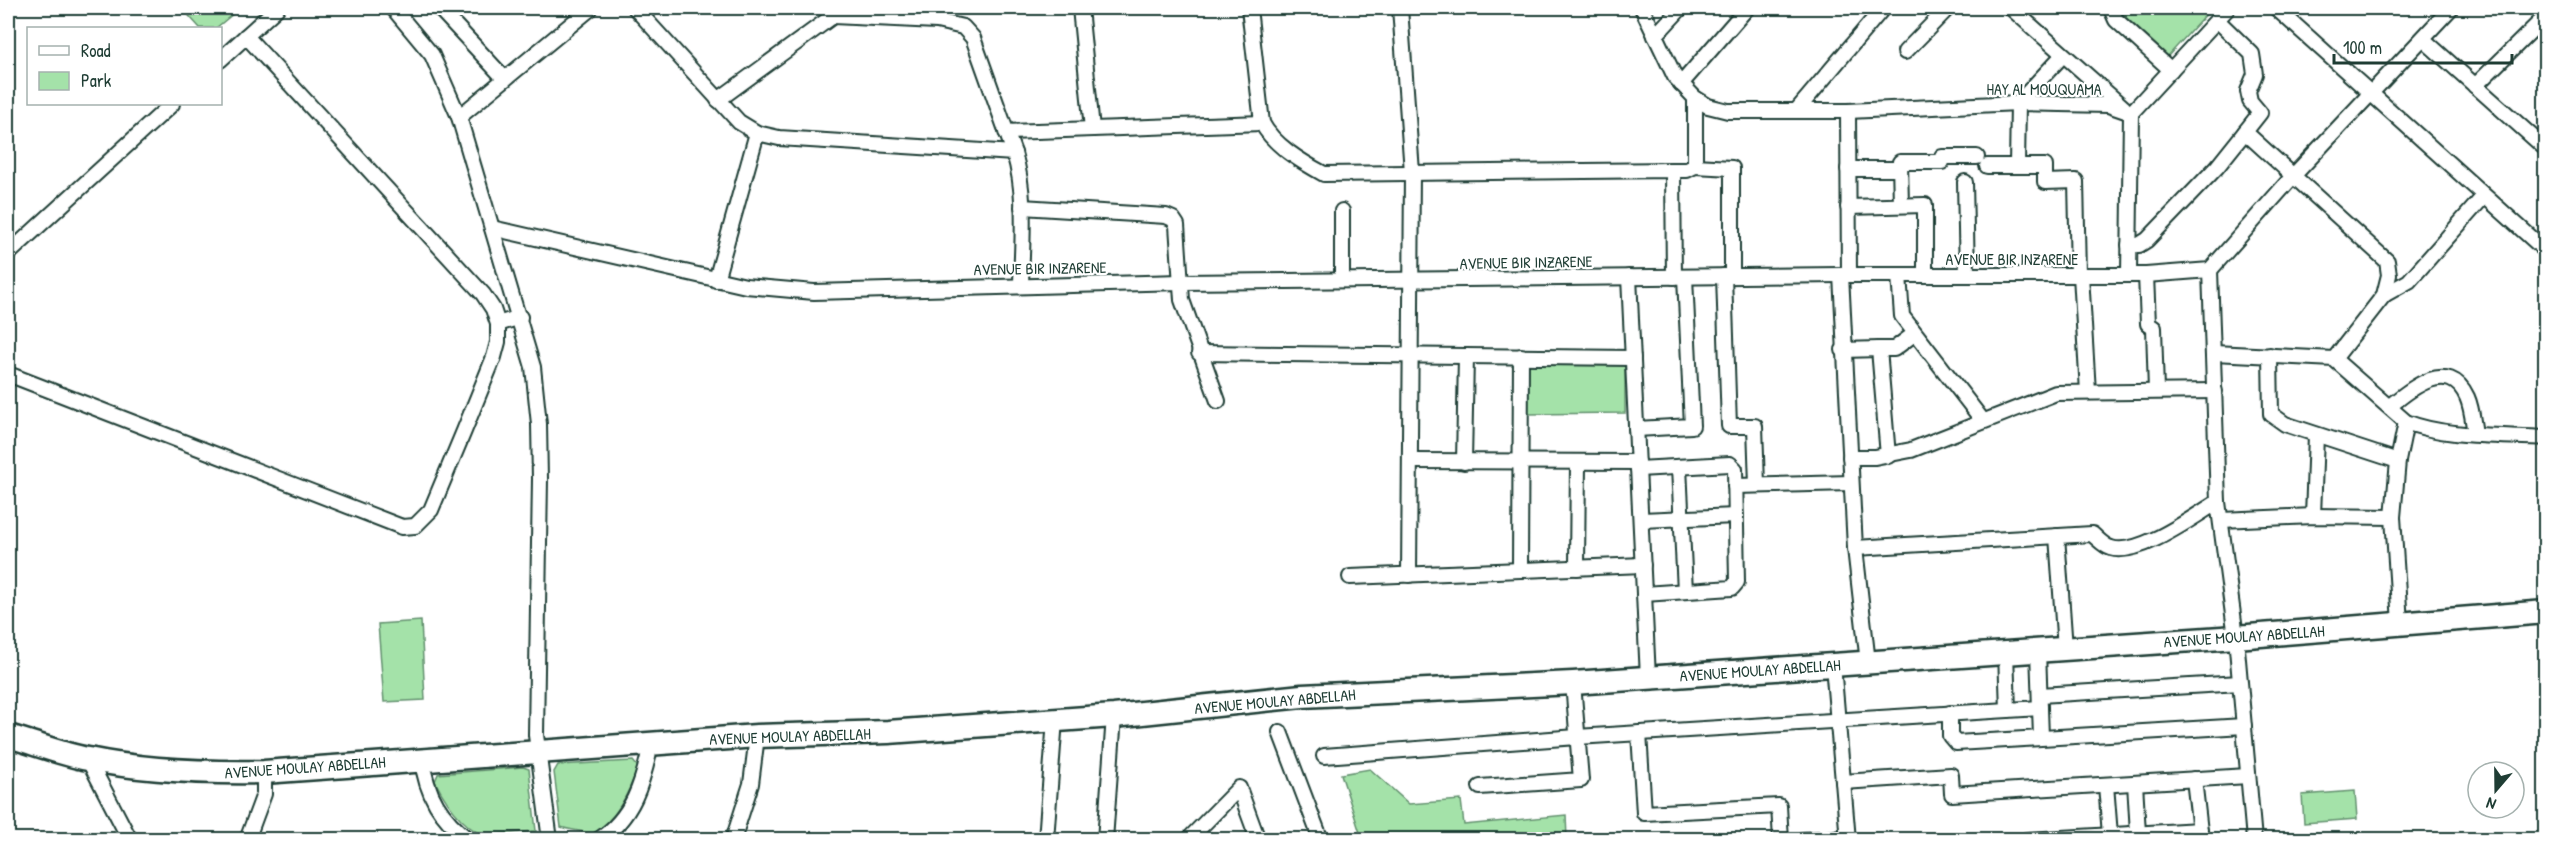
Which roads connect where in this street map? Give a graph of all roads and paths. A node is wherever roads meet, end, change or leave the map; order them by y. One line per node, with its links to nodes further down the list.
1 (277, 8): 22 (street)
2 (393, 8): 40 (street)
3 (439, 8): 29 (street)
4 (591, 8): 29 (street)
5 (634, 8): 34 (street)
6 (1080, 8): 42 (street)
7 (1249, 8): 41 (street)
8 (1400, 8): 53 (street)
9 (1642, 8): 23 (street, HAY AL MOUQUAMA)
10 (1681, 8): 23 (street)
11 (1747, 8): 30 (street)
12 (1883, 8): 37 (street)
13 (1948, 8): 25 (street)
14 (2011, 8): 26 (street)
15 (2113, 8): 28 (street)
16 (2228, 8): 21 (street)
17 (2451, 8): 24 (street)
18 (2284, 10): 32 (street)
19 (833, 12): 34 (street); 43 (street)
20 (2546, 16): 31 (street)
21 (2217, 20): 28 (street); 44 (street)
22 (246, 36): 27 (street); 83 (street)
23 (1655, 36): 30 (street, HAY AL MOUQUAMA)
24 (2423, 39): 31 (street); 32 (street)
25 (1905, 52)
26 (2063, 55): 35 (street); 39 (street)
27 (222, 58)
28 (2171, 70): 39 (street)
29 (505, 79): 40 (street)
30 (1681, 84): 33 (street, HAY AL MOUQUAMA)
31 (2475, 86): 46 (street)
32 (2370, 94): 54 (street); 56 (street)
33 (1695, 98): 37 (street, HAY AL MOUQUAMA); 48 (street)
34 (718, 100): 45 (street)
35 (2018, 103): 38 (street, HAY AL MOUQUAMA); 39 (street, HAY AL MOUQUAMA); 49 (street)
36 (171, 105): 64 (street)
37 (1797, 110): 38 (street, HAY AL MOUQUAMA)
38 (1848, 111): 50 (street)
39 (2131, 113): 62 (street)
40 (459, 117): 61 (street)
41 (1262, 123): 42 (street); 53 (street)
42 (1092, 129): 43 (street)
43 (1006, 132): 47 (street)
44 (2245, 132): 54 (street); 62 (street)
45 (757, 133): 47 (street); 76 (street)
46 (2546, 149)
47 (1014, 153): 58 (street)
48 (1695, 166): 52 (street); 73 (street)
49 (2017, 166): 51 (street); 70 (street)
50 (1848, 169): 51 (street); 59 (street)
51 (1900, 169): 57 (street)
52 (1673, 170): 53 (street); 75 (street)
53 (1412, 172): 78 (street)
54 (2294, 175): 65 (street); 81 (street)
55 (1965, 182): 69 (street)
56 (2484, 196): 63 (street); 81 (street)
57 (1901, 205): 59 (street); 68 (street)
58 (1022, 207): 79 (street); 80 (street)
59 (1848, 207): 66 (street)
60 (1342, 211): 77 (street)
61 (492, 228): 76 (street, AVENUE BIR INZARENE); 82 (street)
62 (2129, 245): 71 (street)
63 (2546, 251)
64 (8, 254)
65 (2210, 270): 72 (street, AVENUE BIR INZARENE); 88 (street)
66 (1845, 275): 67 (street, AVENUE BIR INZARENE); 73 (street, AVENUE BIR INZARENE); 86 (street)
67 (1899, 275): 68 (street, AVENUE BIR INZARENE); 84 (street)
68 (1925, 275): 69 (street, AVENUE BIR INZARENE)
69 (1967, 275): 70 (street, AVENUE BIR INZARENE)
70 (2079, 275): 71 (street, AVENUE BIR INZARENE); 98 (street)
71 (2129, 275): 72 (street, AVENUE BIR INZARENE)
72 (2146, 275): 96 (street)
73 (1728, 276): 75 (street, AVENUE BIR INZARENE); 117 (street)
74 (1629, 277): 75 (street, AVENUE BIR INZARENE); 78 (street, AVENUE BIR INZARENE); 93 (street)
75 (1680, 277): 103 (street)
76 (716, 280): 80 (street, AVENUE BIR INZARENE)
77 (1342, 280): 78 (street, AVENUE BIR INZARENE); 79 (street, AVENUE BIR INZARENE)
78 (1412, 280): 89 (street)
79 (1181, 282): 80 (street, AVENUE BIR INZARENE); 87 (street)
80 (1021, 285)
81 (2384, 295): 94 (street)
82 (520, 317): 83 (street); 160 (street)
83 (498, 324): 95 (street)
84 (1914, 334): 85 (street); 101 (street)
85 (1879, 349): 86 (street); 107 (street)
86 (1843, 350): 108 (street)
87 (1199, 353): 89 (street); 99 (street)
88 (2214, 353): 90 (street); 97 (street)
89 (1411, 355): 91 (street); 109 (street)
90 (2270, 355): 94 (street); 105 (street)
91 (1466, 356): 92 (street); 111 (street)
92 (1521, 356): 93 (street); 112 (street)
93 (1633, 357): 103 (street)
94 (2334, 359): 100 (street)
95 (8, 374)
96 (2156, 391): 97 (street); 98 (street)
97 (2215, 391): 119 (street)
98 (2088, 392): 101 (street)
99 (1218, 401)
100 (2390, 406): 102 (street); 104 (street)
101 (1983, 421): 107 (street)
102 (2406, 422): 104 (street); 110 (street)
103 (1636, 429): 114 (street)
104 (2475, 434): 106 (street)
105 (2316, 435): 110 (street); 121 (street)
106 (2546, 438)
107 (1888, 456): 108 (street)
108 (1850, 457): 116 (street)
109 (1410, 461): 111 (street); 131 (street)
110 (2398, 461): 122 (street)
111 (1464, 462): 112 (street)
112 (1519, 462): 113 (street); 130 (street)
113 (1578, 462): 114 (street); 129 (street)
114 (1638, 466): 115 (street); 124 (street)
115 (1679, 467): 118 (street); 123 (street)
116 (1851, 483): 117 (street); 127 (street)
117 (1757, 485): 118 (street)
118 (1735, 486): 120 (street)
119 (2218, 502): 125 (street); 126 (street)
120 (1736, 516): 123 (street); 133 (street)
121 (2313, 516): 122 (street); 125 (street)
122 (2393, 517): 136 (street)
123 (1681, 518): 124 (street); 133 (street)
124 (1641, 520): 128 (street)
125 (2221, 520): 137 (street)
126 (2057, 536): 127 (street); 138 (street)
127 (1855, 548): 141 (street)
128 (1643, 565): 129 (street); 134 (street)
129 (1577, 568): 130 (street)
130 (1520, 570): 131 (street)
131 (1409, 575): 132 (street)
132 (1350, 577)
133 (1684, 591): 134 (street)
134 (1644, 594): 143 (street)
135 (2546, 612): 136 (main road, AVENUE MOULAY ABDELLAH)
136 (2400, 623): 137 (main road, AVENUE MOULAY ABDELLAH)
137 (2236, 637): 138 (main road, AVENUE MOULAY ABDELLAH); 145 (street)
138 (2065, 649): 139 (main road, AVENUE MOULAY ABDELLAH)
139 (2038, 651): 140 (main road, AVENUE MOULAY ABDELLAH); 146 (street)
140 (2006, 653): 141 (main road, AVENUE MOULAY ABDELLAH); 147 (street)
141 (1868, 663): 142 (main road, AVENUE MOULAY ABDELLAH)
142 (1833, 665): 143 (main road, AVENUE MOULAY ABDELLAH); 151 (street)
143 (1648, 678): 144 (main road, AVENUE MOULAY ABDELLAH)
144 (1573, 683): 149 (main road, AVENUE MOULAY ABDELLAH); 157 (street)
145 (2240, 683): 146 (street); 152 (street)
146 (2040, 702): 147 (street); 158 (street)
147 (2008, 710): 148 (street)
148 (1950, 713): 151 (street); 158 (street)
149 (1114, 716): 150 (main road, AVENUE MOULAY ABDELLAH); 183 (street)
150 (1055, 719): 156 (main road, AVENUE MOULAY ABDELLAH); 182 (street)
151 (1837, 720): 154 (street); 167 (street)
152 (2244, 726): 158 (street); 165 (street)
153 (1280, 732): 186 (street)
154 (1639, 733): 157 (street); 187 (street)
155 (8, 736): 162 (main road, AVENUE MOULAY ABDELLAH)
156 (757, 736): 159 (main road, AVENUE MOULAY ABDELLAH); 181 (street)
157 (1577, 737): 161 (street); 170 (street)
158 (2041, 737)
159 (651, 744): 160 (main road, AVENUE MOULAY ABDELLAH); 180 (street)
160 (538, 752): 163 (main road, AVENUE MOULAY ABDELLAH); 179 (street)
161 (1324, 756)
162 (88, 759): 164 (main road, AVENUE MOULAY ABDELLAH); 176 (street)
163 (422, 759): 164 (main road, AVENUE MOULAY ABDELLAH); 178 (street)
164 (264, 772): 177 (street)
165 (2248, 776): 166 (street); 190 (street)
166 (2194, 779): 168 (street); 172 (street)
167 (1843, 782): 169 (street); 174 (street)
168 (2134, 783): 169 (street); 171 (street)
169 (2106, 784): 173 (street)
170 (1480, 787)
171 (2146, 835): 172 (street); 173 (street)
172 (2200, 835)
173 (2104, 837): 175 (street)
174 (1848, 839): 188 (street)
175 (2049, 839): 189 (street)
176 (130, 840)
177 (248, 840)
178 (469, 840)
179 (550, 840)
180 (598, 840)
181 (733, 840)
182 (1046, 840)
183 (1105, 840)
184 (1188, 840): 185 (street)
185 (1258, 840)
186 (1321, 840)
187 (1781, 840)
188 (1803, 840)
189 (2027, 840)
190 (2254, 840)

